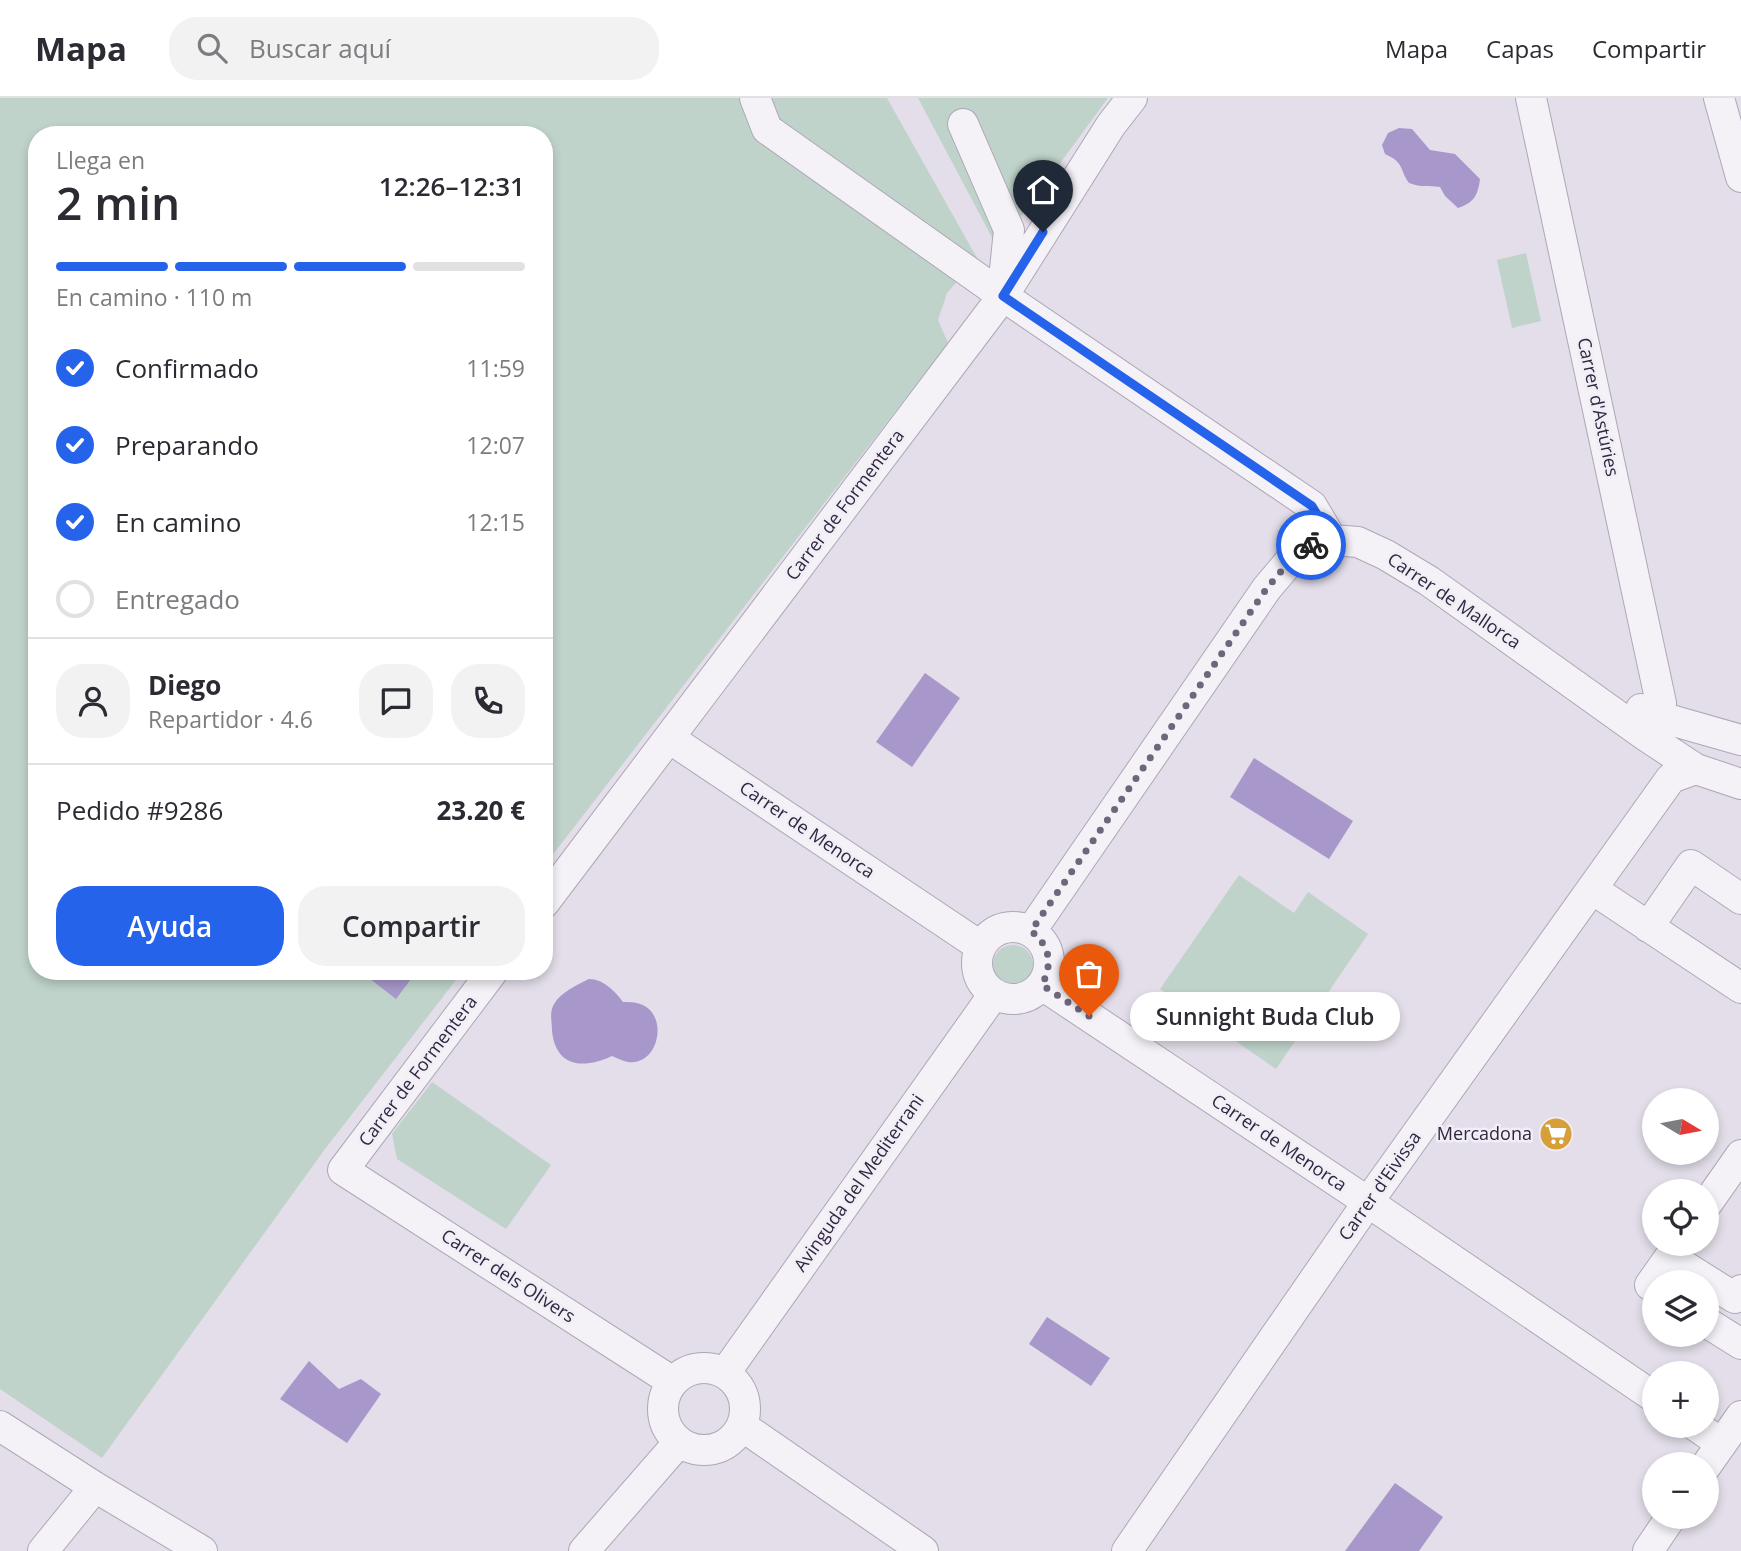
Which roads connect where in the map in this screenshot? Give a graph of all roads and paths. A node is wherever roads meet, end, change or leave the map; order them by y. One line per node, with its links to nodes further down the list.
1 (755, 98): 7 (street)
2 (1132, 98): 7 (street, Carrer de Formentera)
3 (1531, 98): 10 (street, Carrer d'Astúries)
4 (1719, 98): 6 (street)
5 (962, 124): 7 (street)
6 (1741, 177)
7 (1003, 296): 8 (street); 11 (street, Carrer de Formentera)
8 (1332, 540): 9 (street, Carrer de Mallorca); 19 (street)
9 (1563, 676): 10 (street, Carrer de Mallorca); 13 (street, Carrer de Mallorca)
10 (1660, 717): 12 (street, Carrer de Mallorca)
11 (669, 738): 16 (street, Carrer de Formentera); 20 (street, Carrer de Menorca)
12 (1741, 740)
13 (1696, 769): 14 (street, Carrer de Mallorca); 15 (street, Carrer d'Eivissa)
14 (1741, 784)
15 (1592, 889): 18 (street); 28 (street, Carrer d'Eivissa)
16 (553, 891)
17 (1741, 899): 18 (street)
18 (1648, 927): 23 (street)
19 (1031, 931): 20 (street); 22 (street)
20 (981, 946): 24 (street)
21 (486, 980): 26 (street, Carrer de Formentera)
22 (1042, 985): 24 (street); 28 (street, Carrer de Menorca)
23 (1741, 988)
24 (993, 994): 33 (street, Avinguda del Mediterrani)
25 (1741, 1155): 27 (street)
26 (343, 1170): 34 (street, Carrer dels Olivers)
27 (1719, 1186)
28 (1368, 1202): 35 (street, Carrer de Menorca); 47 (street, Carrer d'Eivissa)
29 (1681, 1256): 30 (street)
30 (1741, 1290)
31 (1719, 1330): 32 (street)
32 (1741, 1344)
33 (725, 1373): 34 (street); 38 (street)
34 (673, 1382): 39 (street)
35 (1642, 1389)
36 (1741, 1416): 40 (street)
37 (0, 1426): 41 (street)
38 (742, 1426): 39 (street); 46 (street)
39 (679, 1442): 45 (street)
40 (1715, 1452)
41 (95, 1487): 43 (street); 44 (street)
42 (1663, 1529): 48 (street)
43 (43, 1551)
44 (202, 1551)
45 (584, 1551)
46 (923, 1551)
47 (1127, 1551)
48 (1648, 1551)

